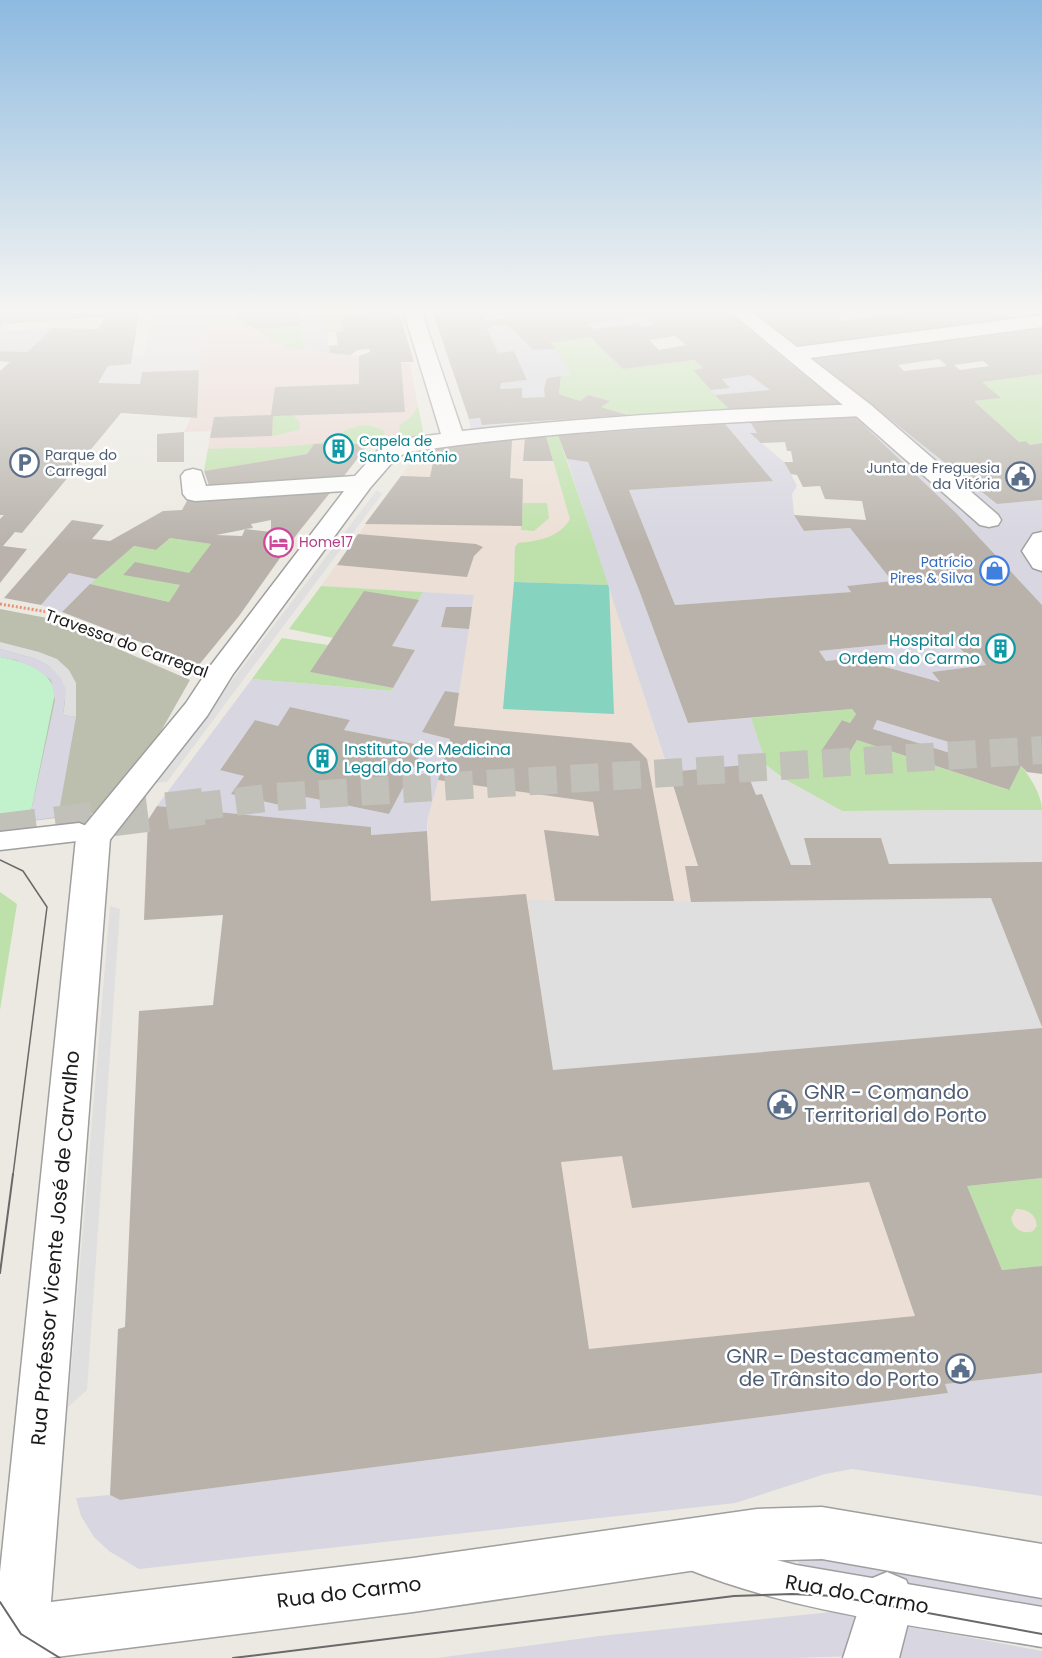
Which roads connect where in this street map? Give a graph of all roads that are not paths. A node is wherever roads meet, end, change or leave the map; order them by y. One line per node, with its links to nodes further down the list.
1 (438, 390): 4 (street)
2 (838, 390): 3 (street)
3 (863, 410): 4 (street, Travessa do Carregal); 7 (street)
4 (453, 438): 6 (street, Travessa do Carregal)
5 (193, 476): 6 (street)
6 (362, 483): 10 (street, Travessa do Carregal)
7 (989, 520)
8 (1042, 539): 9 (street)
9 (1042, 563)
10 (86, 835): 11 (lane); 16 (street, Rua Professor Vicente José de Carvalho)
11 (0, 841)
12 (675, 1546): 13 (street, Rua do Carmo); 14 (lane, Rua do Carmo); 16 (street, Rua do Carmo)
13 (1042, 1571)
14 (887, 1599): 15 (lane, Rua do Carmo); 17 (street)
15 (1042, 1627)
16 (20, 1646)
17 (871, 1658)

